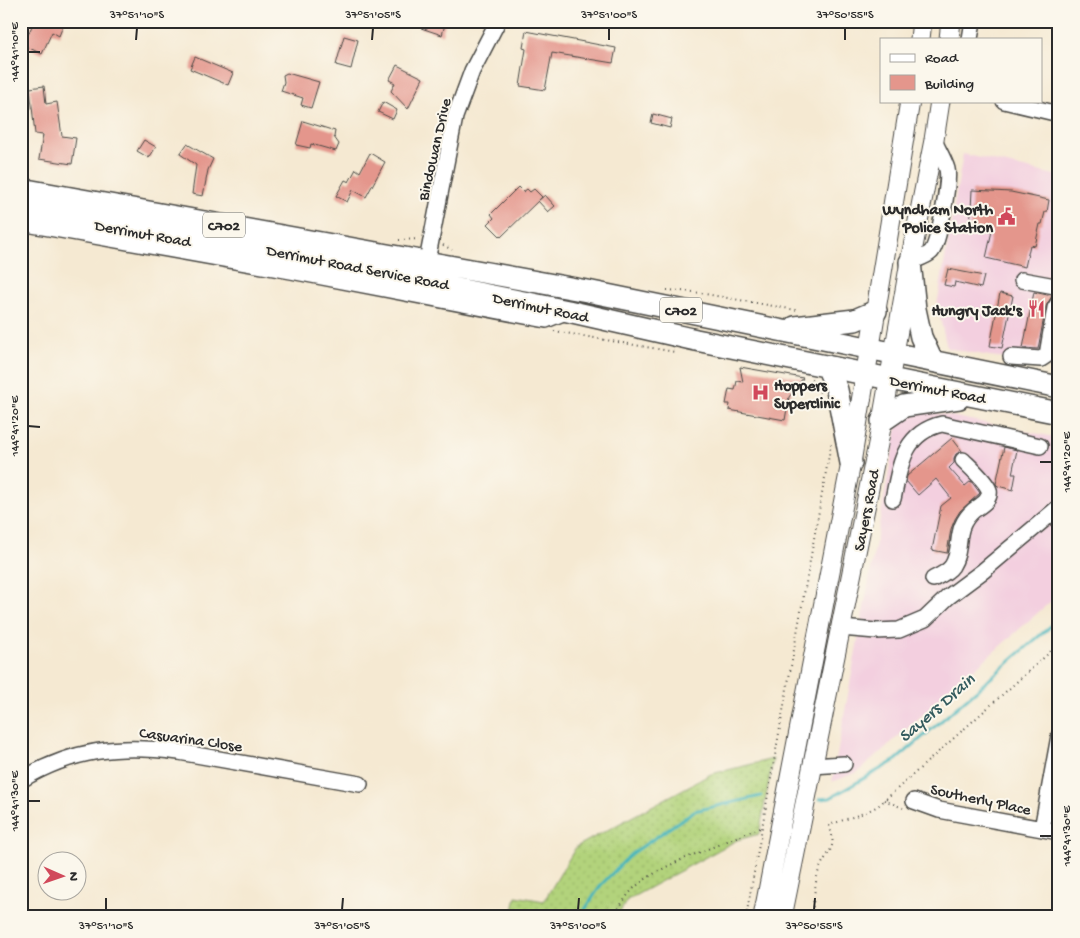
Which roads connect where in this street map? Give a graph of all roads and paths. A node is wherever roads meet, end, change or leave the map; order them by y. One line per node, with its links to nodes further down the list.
1 (498, 21): 16 (street, Bindowan Drive)
2 (922, 21): 5 (main road)
3 (952, 21): 6 (main road)
4 (973, 21): 7 (street)
5 (920, 38)
6 (949, 38)
7 (970, 38)
8 (910, 102): 24 (main road, Sayers Road)
9 (940, 102): 17 (main road, Sayers Road)
10 (1008, 102): 11 (street)
11 (1059, 114)
12 (21, 189): 15 (highway, Derrimut Road / C702)
13 (21, 210): 18 (highway, Derrimut Road / C702)
14 (21, 223): 18 (street, Derrimut Road Service Road)
15 (286, 236): 16 (highway, Derrimut Road / C702); 18 (highway)
16 (427, 261): 20 (highway); 25 (highway, Derrimut Road / C702)
17 (910, 262): 27 (main road, Sayers Road); 29 (highway)
18 (298, 266): 20 (highway, Derrimut Road / C702); 23 (street, Derrimut Road Service Road)
19 (1022, 280): 21 (street)
20 (424, 282): 23 (highway, Derrimut Road / C702)
21 (1059, 289)
22 (1059, 302): 28 (street)
23 (568, 311): 30 (highway, Derrimut Road / C702)
24 (876, 311): 25 (highway); 26 (main road, Sayers Road)
25 (775, 329): 26 (highway, Derrimut Road / C702)
26 (870, 348): 27 (highway, Derrimut Road / C702); 31 (main road, Sayers Road)
27 (894, 352): 29 (highway, Derrimut Road / C702); 32 (main road, Sayers Road)
28 (1011, 357)
29 (932, 361): 33 (highway, Derrimut Road / C702)
30 (827, 366): 31 (highway, Derrimut Road / C702); 42 (highway)
31 (866, 374): 32 (highway, Derrimut Road / C702); 42 (main road, Sayers Road)
32 (889, 379): 35 (highway, Derrimut Road / C702); 38 (main road, Sayers Road)
33 (1059, 387)
34 (819, 391): 36 (path)
35 (974, 395): 37 (highway, Derrimut Road / C702); 38 (highway)
36 (822, 397)
37 (1059, 414)
38 (882, 421): 47 (main road, Sayers Road)
39 (832, 437): 58 (path)
40 (1040, 446): 43 (street)
41 (963, 460): 45 (street)
42 (851, 464): 46 (main road, Sayers Road)
43 (893, 499)
44 (1059, 507): 47 (street)
45 (933, 580)
46 (819, 626): 47 (main road); 63 (main road, Sayers Road)
47 (841, 628): 53 (main road, Sayers Road)
48 (1059, 644): 56 (path)
49 (1059, 682): 50 (path)
50 (1058, 687)
51 (1059, 736): 59 (street)
52 (844, 764): 53 (street)
53 (812, 766): 64 (main road, Sayers Road)
54 (21, 780): 55 (street, Casuarina Close)
55 (360, 784)
56 (884, 800): 57 (path); 65 (path)
57 (910, 805): 59 (street, Southerly Place)
58 (762, 828): 61 (path); 62 (path)
59 (1042, 829): 60 (street, Southerly Place)
60 (1059, 832)
61 (613, 917)
62 (746, 917)
63 (762, 917)
64 (782, 917)
65 (813, 917)

